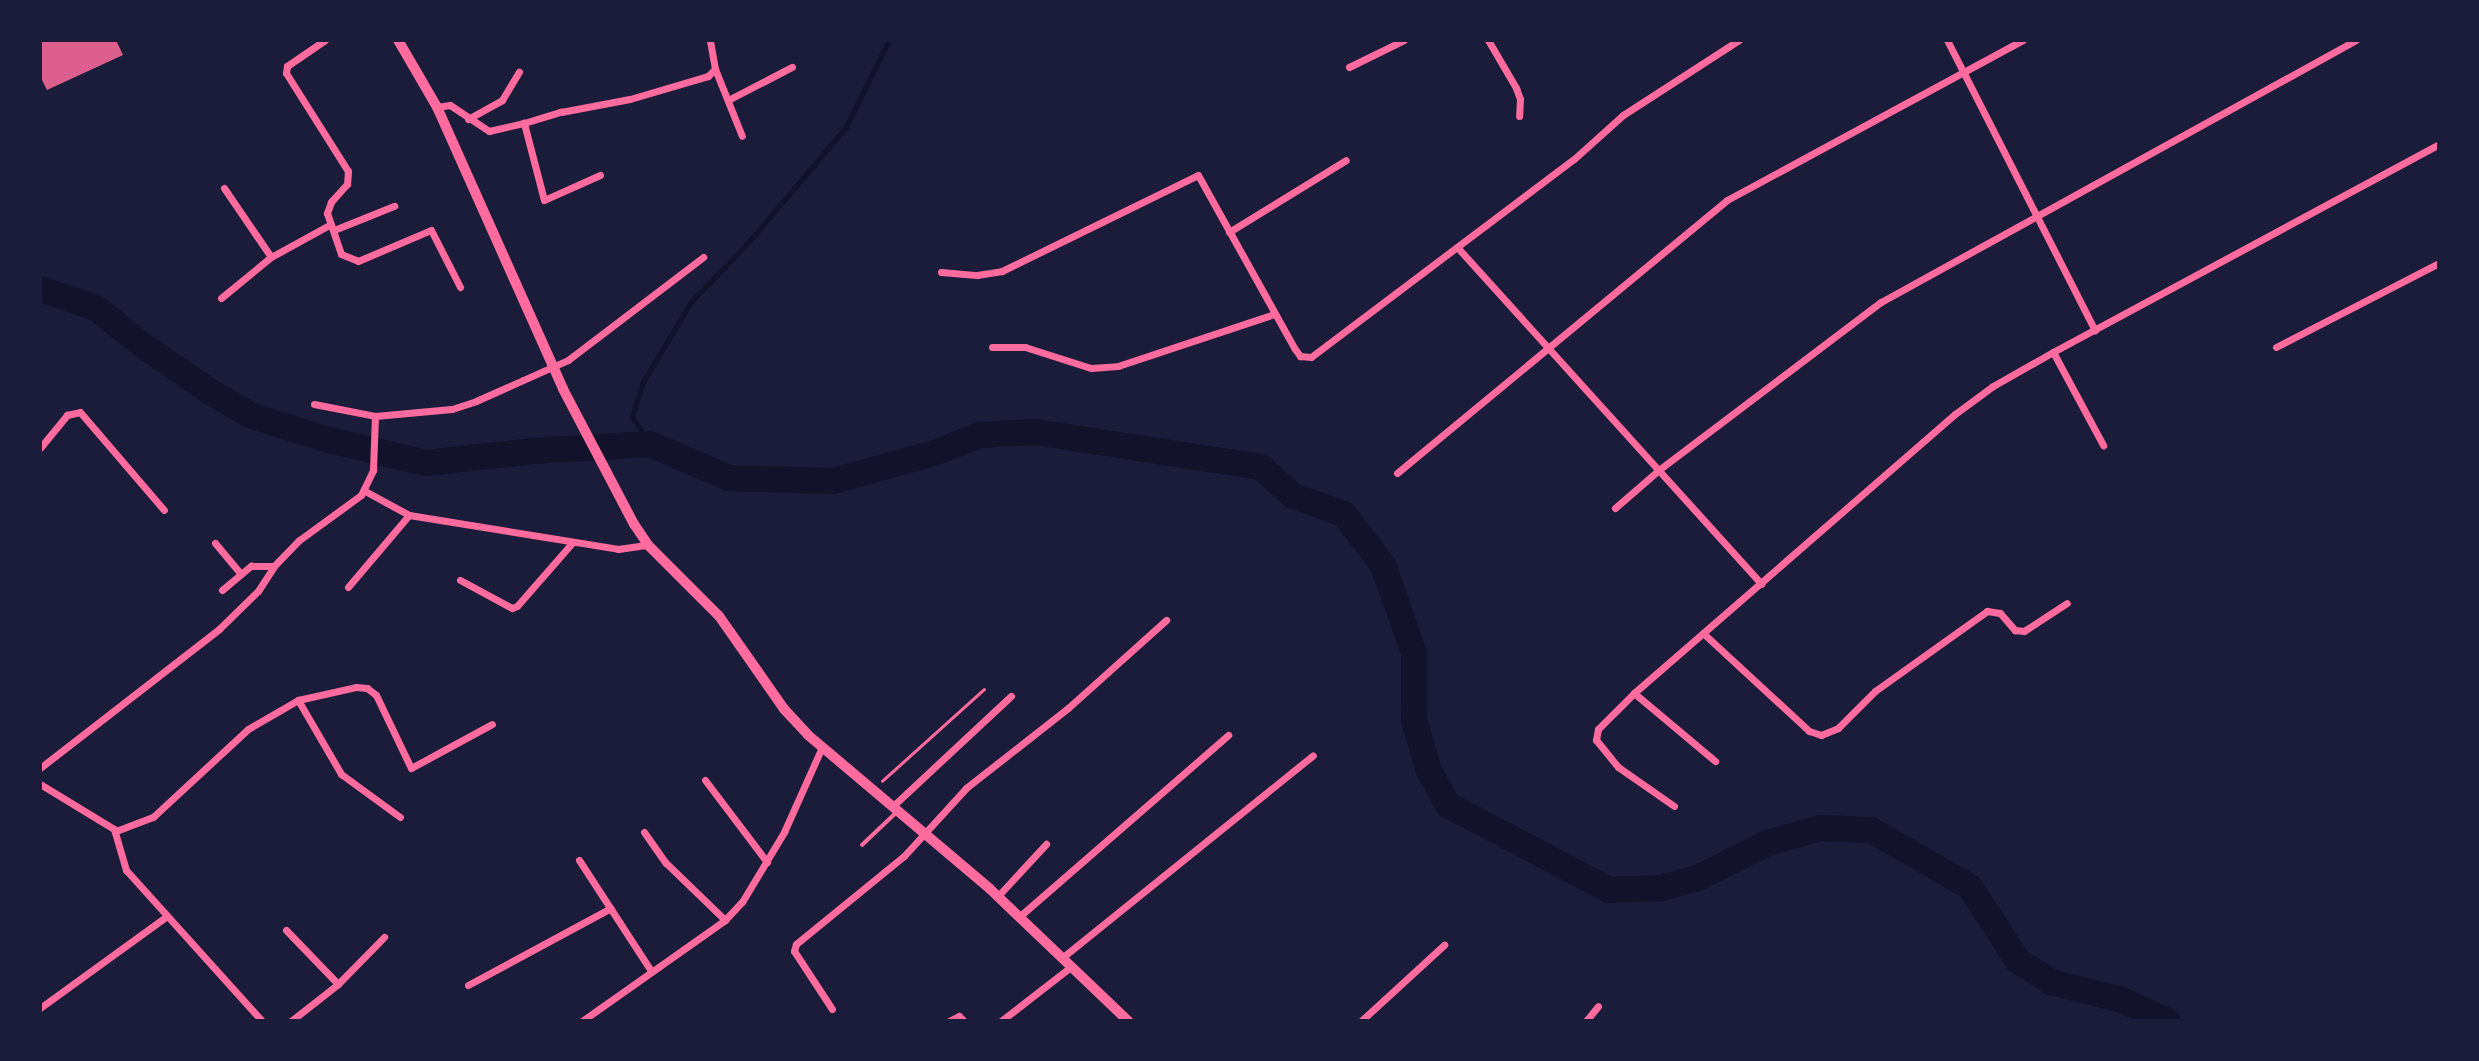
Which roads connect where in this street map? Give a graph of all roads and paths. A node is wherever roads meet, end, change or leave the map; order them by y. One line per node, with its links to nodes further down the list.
1 (325, 40): 27 (street)
2 (398, 40): 16 (main road)
3 (710, 40): 12 (street)
4 (1404, 40): 11 (street)
5 (1488, 40): 17 (street)
6 (1739, 40): 29 (street)
7 (1947, 40): 14 (street)
8 (2023, 40): 14 (street)
9 (2356, 40): 26 (street)
10 (792, 67): 15 (street)
11 (1349, 67)
12 (715, 69): 15 (street); 19 (street)
13 (519, 72): 18 (street)
14 (1963, 72): 26 (street); 40 (street)
15 (728, 100): 20 (street)
16 (436, 107): 18 (street); 42 (main road)
17 (1519, 116)
18 (468, 119): 19 (street)
19 (524, 123): 23 (street)
20 (743, 136)
21 (2439, 144): 37 (street)
22 (1346, 160): 28 (street)
23 (600, 175)
24 (224, 188): 30 (street)
25 (394, 206): 27 (street)
26 (2036, 216): 37 (street); 47 (street)
27 (333, 227): 30 (street); 34 (street)
28 (1229, 232): 33 (street); 36 (street)
29 (1457, 247): 36 (street); 40 (street)
30 (271, 257): 35 (street)
31 (703, 257): 42 (street)
32 (2438, 266): 38 (street)
33 (941, 272)
34 (460, 287)
35 (221, 298)
36 (1274, 314): 39 (street)
37 (2095, 330): 41 (street)
38 (2276, 346)
39 (992, 347)
40 (1549, 348): 47 (street); 48 (street)
41 (2053, 352): 45 (street); 59 (street)
42 (555, 366): 44 (street); 55 (main road)
43 (314, 404): 44 (street)
44 (375, 416): 49 (street)
45 (2103, 445)
46 (40, 448): 51 (street)
47 (1660, 469): 50 (street); 59 (street)
48 (1397, 474)
49 (365, 491): 52 (street); 56 (street)
50 (1615, 508)
51 (164, 510)
52 (409, 515): 54 (street); 60 (street)
53 (215, 543): 57 (street)
54 (572, 543): 55 (street); 58 (street)
55 (648, 545): 71 (main road)
56 (274, 566): 57 (street); 74 (street)
57 (241, 574): 61 (street)
58 (460, 580)
59 (1761, 584): 64 (street)
60 (348, 587)
61 (222, 590)
62 (2067, 603): 64 (street)
63 (1166, 620): 83 (street)
64 (1704, 634): 66 (street)
65 (984, 689): 77 (path)
66 (1634, 693): 73 (street); 78 (street)
67 (1011, 696): 79 (street)
68 (298, 701): 69 (street); 80 (street); 81 (street)
69 (492, 724)
70 (1228, 736): 91 (street)
71 (822, 747): 77 (main road); 87 (street)
72 (1312, 755): 96 (street)
73 (1715, 761)
74 (40, 768)
75 (705, 780): 87 (street)
76 (40, 783): 81 (street)
77 (874, 788): 79 (main road)
78 (1674, 806)
79 (897, 808): 83 (main road); 84 (lane)
80 (400, 817)
81 (116, 831): 90 (street)
82 (644, 832): 92 (street)
83 (924, 833): 88 (main road); 103 (street)
84 (862, 845)
85 (1046, 845): 88 (street)
86 (579, 860): 89 (street)
87 (767, 862): 92 (street)
88 (998, 896): 91 (main road)
89 (611, 908): 98 (street); 100 (street)
90 (167, 916): 102 (street); 104 (street)
91 (1020, 916): 96 (main road)
92 (725, 920): 98 (street)
93 (286, 930): 99 (street)
94 (384, 937): 99 (street)
95 (1444, 946): 111 (street)
96 (1063, 957): 97 (main road)
97 (1072, 966): 109 (street); 110 (main road)
98 (651, 971): 106 (street)
99 (338, 984): 105 (street)
100 (468, 985)
101 (1598, 1006): 112 (street)
102 (40, 1007)
103 (832, 1009)
104 (262, 1021)
105 (291, 1021)
106 (582, 1021)
107 (949, 1021): 108 (street)
108 (964, 1021)
109 (1001, 1021)
110 (1128, 1021)
111 (1361, 1021)
112 (1586, 1021)

